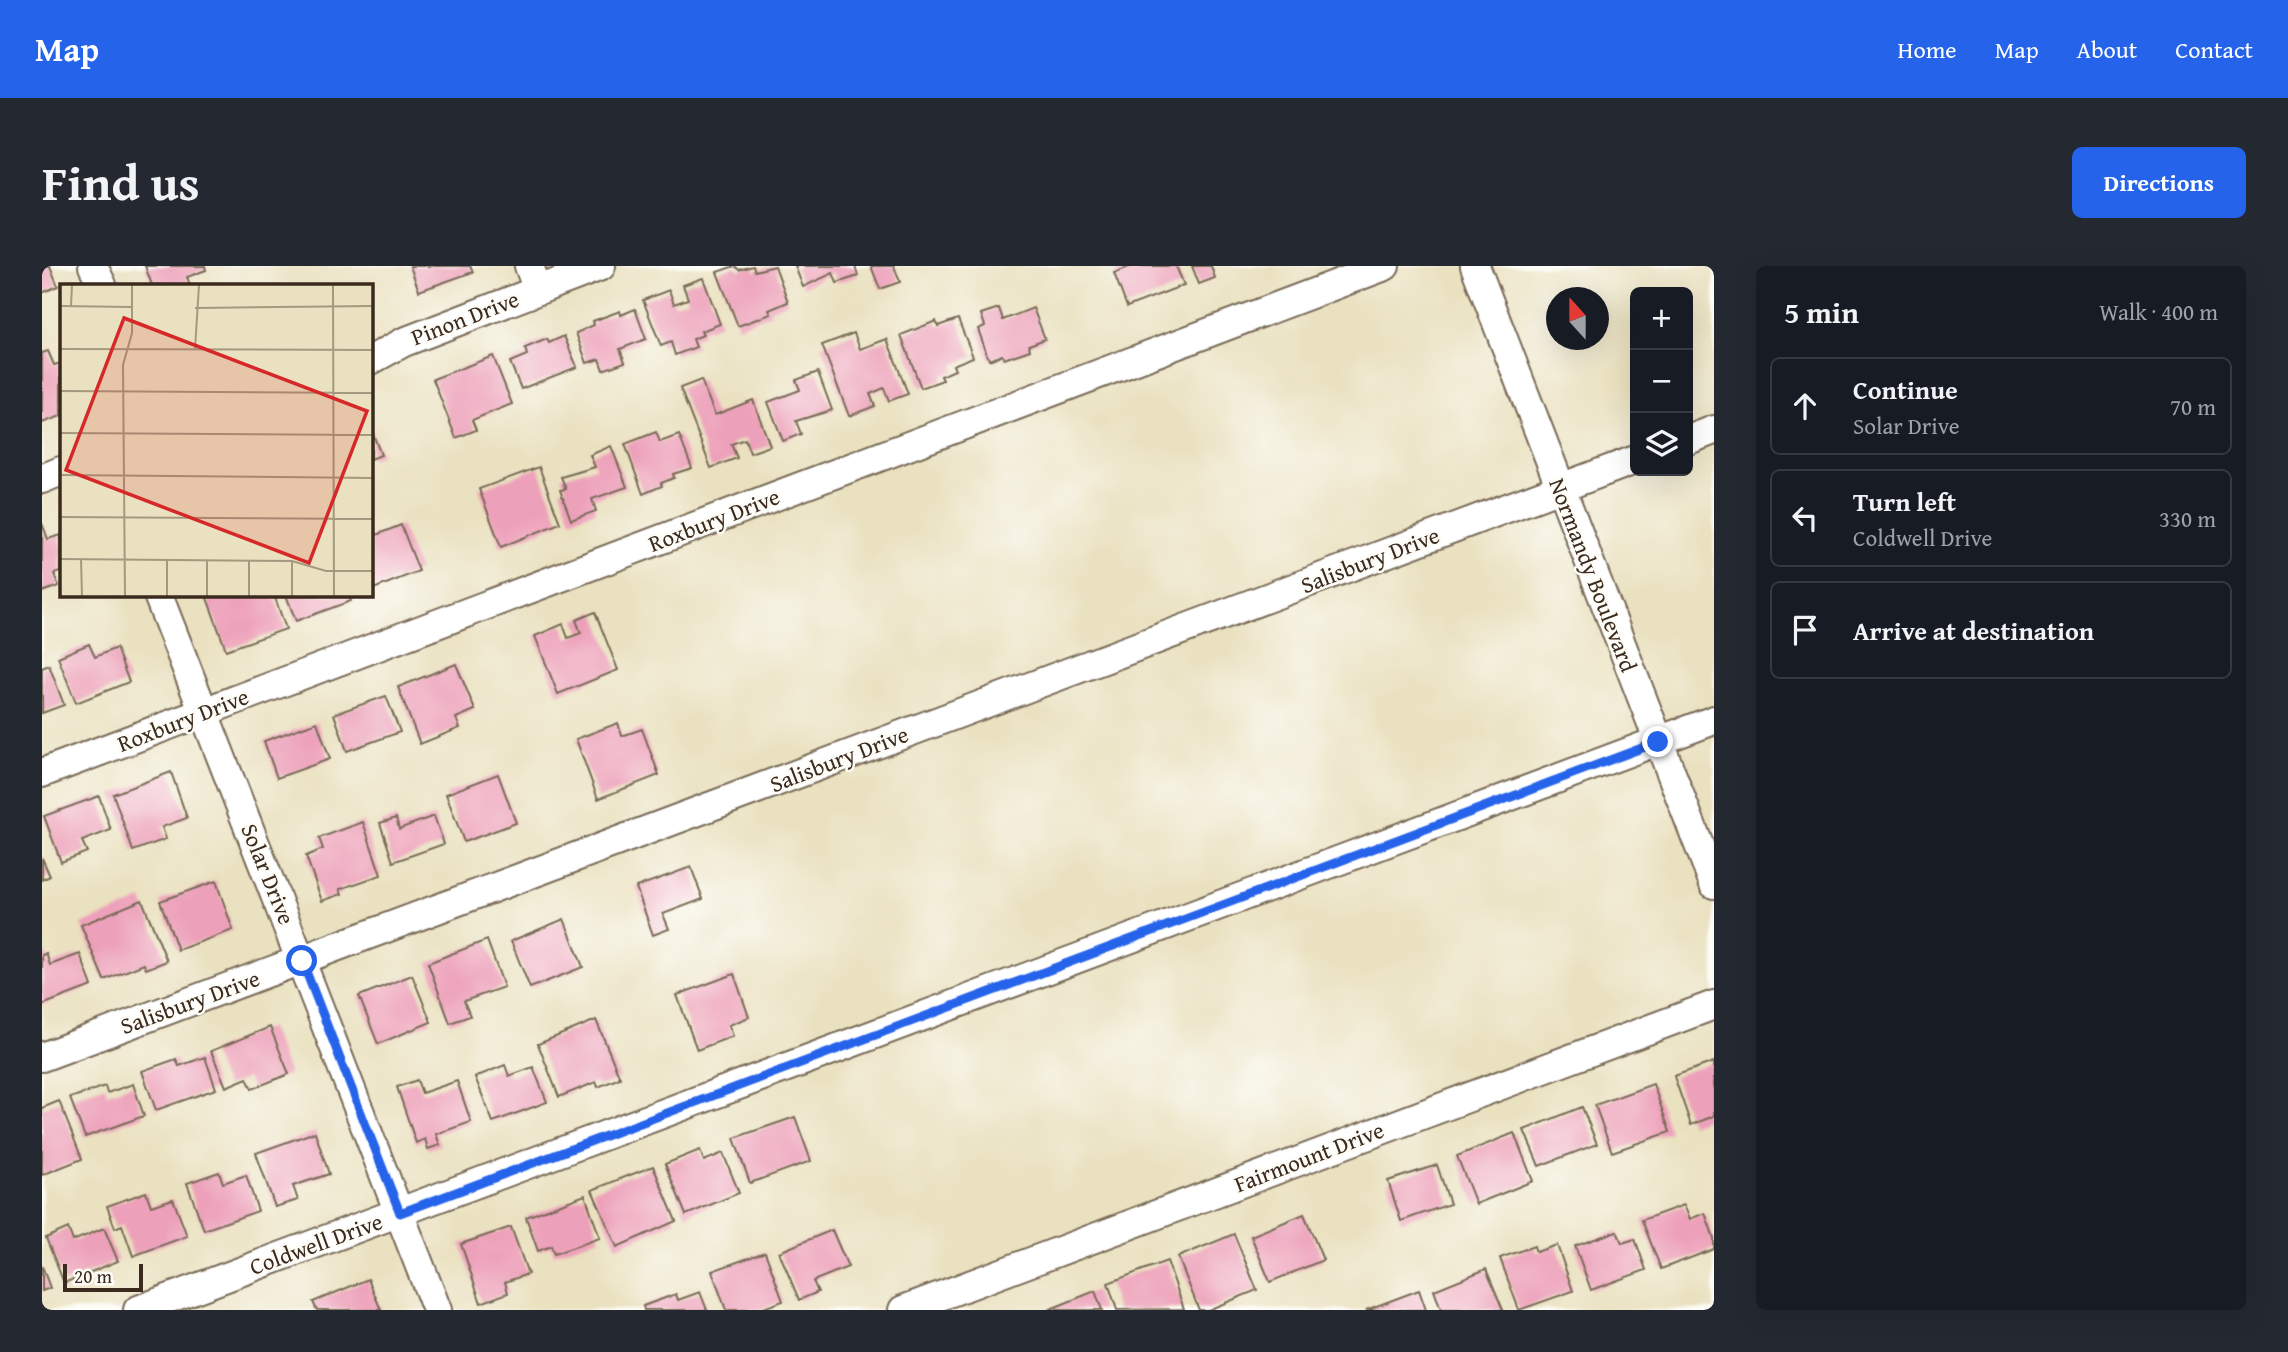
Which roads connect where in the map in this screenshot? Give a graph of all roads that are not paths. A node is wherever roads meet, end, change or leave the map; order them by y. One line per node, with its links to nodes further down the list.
1 (93, 266): 6 (street)
2 (601, 266): 5 (street, Pinon Drive)
3 (1385, 266): 15 (street, Roxbury Drive)
4 (1475, 266): 13 (street, Normandy Boulevard)
5 (533, 278): 7 (street, Pinon Drive)
6 (102, 284)
7 (373, 359)
8 (1714, 430): 9 (street)
9 (1693, 438)
10 (1630, 462): 13 (street, Salisbury Drive)
11 (60, 471): 12 (street)
12 (42, 479)
13 (1559, 488): 17 (street, Normandy Boulevard); 20 (street, Salisbury Drive)
14 (159, 597): 15 (street, Solar Drive)
15 (204, 712): 18 (street, Roxbury Drive); 20 (street, Solar Drive)
16 (1714, 720): 17 (street, Coldwell Drive)
17 (1658, 742): 19 (street, Normandy Boulevard); 23 (street, Coldwell Drive)
18 (42, 773)
19 (1714, 884)
20 (302, 961): 22 (street, Salisbury Drive); 23 (street, Solar Drive)
21 (1714, 1005): 26 (street, Fairmount Drive)
22 (42, 1057)
23 (400, 1213): 24 (street, Coldwell Drive); 25 (street, Solar Drive)
24 (138, 1310)
25 (437, 1310)
26 (903, 1310)

